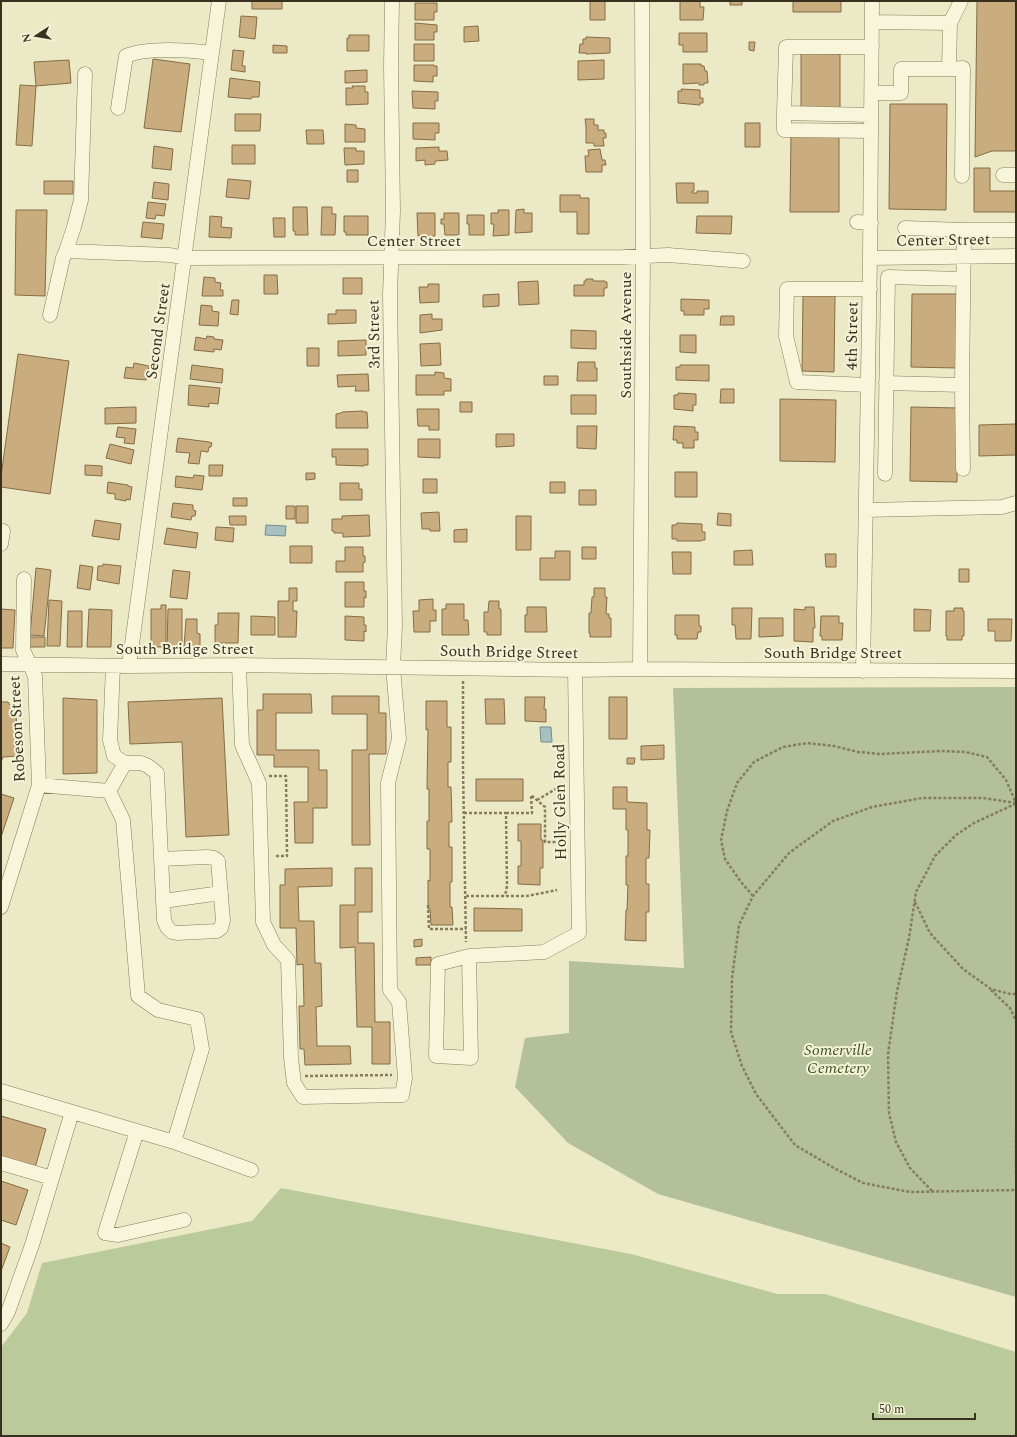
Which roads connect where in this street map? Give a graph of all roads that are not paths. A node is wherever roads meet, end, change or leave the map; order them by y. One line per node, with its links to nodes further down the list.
1 (220, 1): 9 (street, Second Street)
2 (392, 1): 28 (street, 3rd Street)
3 (642, 1): 25 (street, Southside Avenue)
4 (872, 1): 6 (street, 4th Street)
5 (961, 1): 7 (street)
6 (872, 22): 7 (street); 8 (street, 4th Street)
7 (950, 23): 10 (street)
8 (872, 47): 12 (street, 4th Street); 14 (street)
9 (212, 53): 13 (street); 27 (street, Second Street)
10 (949, 70): 12 (street); 17 (street)
11 (85, 74): 23 (street)
12 (872, 93): 15 (street, 4th Street)
13 (118, 108)
14 (784, 113): 15 (street); 16 (street)
15 (872, 115): 16 (street, 4th Street)
16 (871, 131): 19 (street, 4th Street)
17 (962, 176)
18 (857, 222): 19 (street)
19 (871, 223): 29 (street, 4th Street)
20 (905, 228): 21 (street)
21 (964, 230): 22 (street); 26 (street)
22 (1016, 230)
23 (66, 251): 27 (street, Center Street); 33 (street)
24 (1016, 256): 26 (street, Center Street)
25 (643, 257): 28 (street, Center Street); 30 (street, Center Street); 48 (street, Southside Avenue)
26 (963, 257): 29 (street, Center Street); 31 (street)
27 (185, 258): 28 (street, Center Street); 46 (street, Second Street)
28 (392, 258): 47 (street, 3rd Street)
29 (870, 258): 32 (street, 4th Street)
30 (743, 261)
31 (963, 279): 34 (street); 35 (street)
32 (870, 289): 36 (street, 4th Street); 36 (street)
33 (50, 315)
34 (886, 383): 35 (street); 38 (street)
35 (962, 384): 37 (street)
36 (868, 385): 40 (street, 4th Street)
37 (963, 469)
38 (885, 474)
39 (1016, 503): 40 (street)
40 (866, 510): 50 (street, 4th Street)
41 (24, 579): 43 (street, Robeson Street)
42 (1, 664): 43 (street, South Bridge Street)
43 (30, 664): 45 (street, South Bridge Street); 53 (street, Robeson Street)
44 (239, 665): 46 (street, South Bridge Street); 47 (street, South Bridge Street); 47 (street, 3rd Street)
45 (113, 666): 46 (street, South Bridge Street); 52 (street)
46 (129, 666)
47 (393, 667): 49 (street, South Bridge Street)
48 (640, 669): 49 (street, South Bridge Street); 50 (street, South Bridge Street)
49 (575, 670): 59 (street, Holly Glen Road)
50 (863, 671): 51 (street, South Bridge Street)
51 (1016, 672)
52 (125, 763): 54 (street); 55 (street)
53 (38, 785): 54 (street); 58 (street, Robeson Street)
54 (109, 792): 63 (street)
55 (161, 859): 56 (street); 57 (street)
56 (222, 893): 57 (street); 57 (street)
57 (163, 901)
58 (1, 907)
59 (468, 949): 59 (street)
60 (1, 1091): 61 (street)
61 (72, 1112): 62 (street); 66 (street)
62 (137, 1131): 63 (street); 67 (street)
63 (174, 1142): 65 (street)
64 (1, 1163): 66 (street)
65 (251, 1170)
66 (52, 1178): 68 (street)
67 (184, 1220)
68 (7, 1293): 69 (street)
69 (1, 1324)

